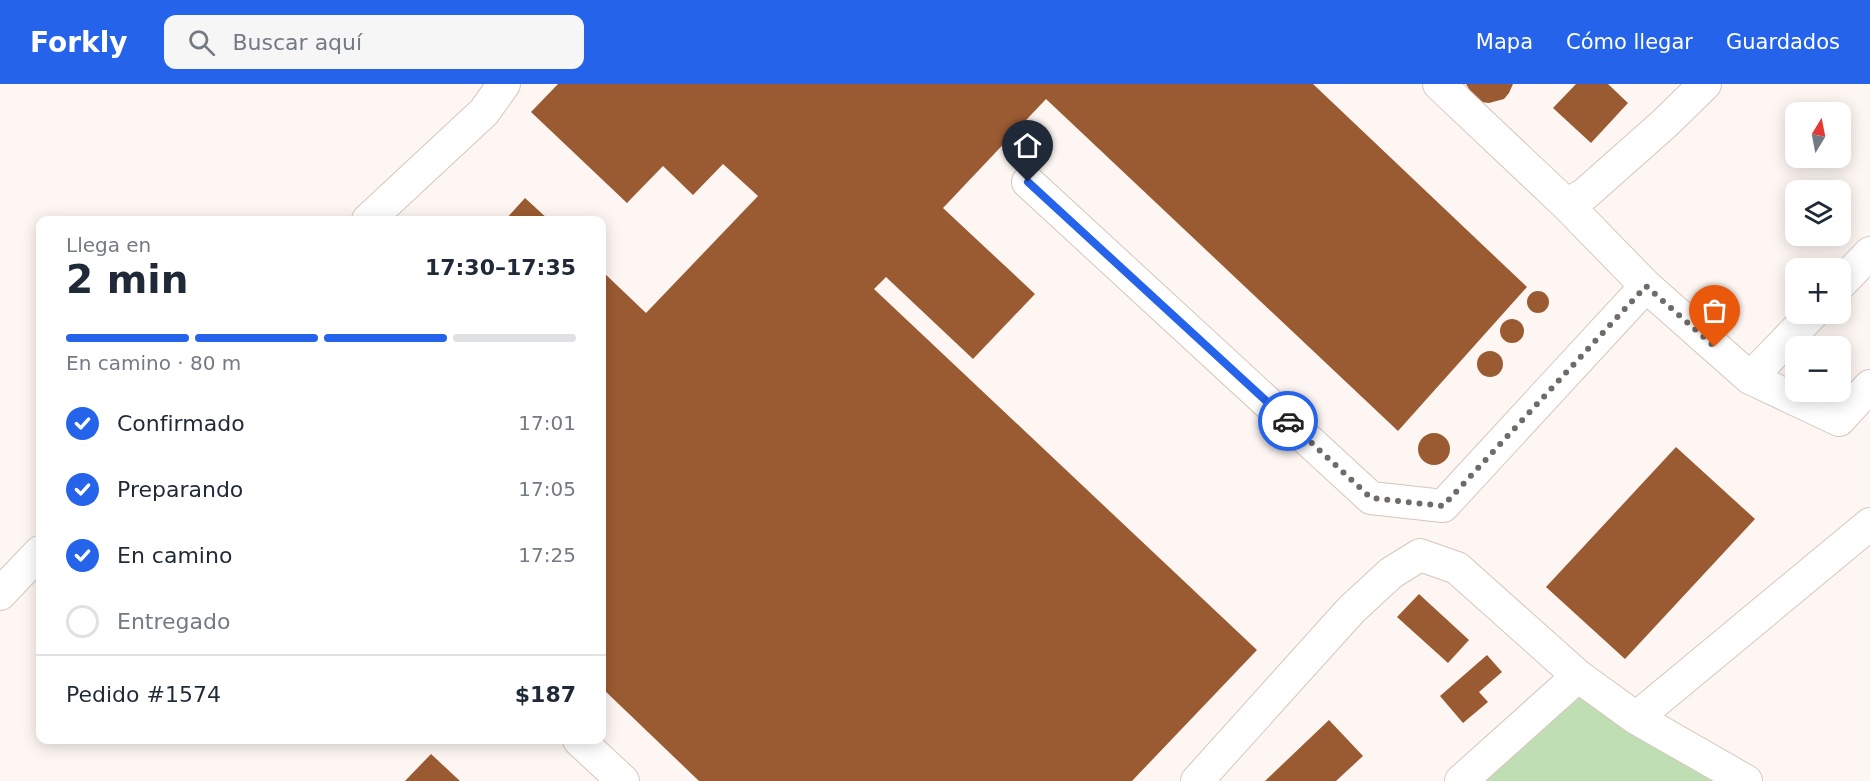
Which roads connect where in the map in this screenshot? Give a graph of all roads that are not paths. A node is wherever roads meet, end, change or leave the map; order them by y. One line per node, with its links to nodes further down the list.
1 (504, 84): 6 (lane)
2 (1439, 84): 5 (lane)
3 (1704, 84): 5 (lane)
4 (1028, 182): 9 (lane)
5 (1567, 205): 9 (lane)
6 (372, 216)
7 (1870, 253): 8 (lane)
8 (1851, 273)
9 (1646, 286): 11 (lane)
10 (1802, 324): 11 (lane)
11 (1750, 378): 12 (lane)
12 (1870, 386)
13 (1870, 524): 17 (lane)
14 (36, 556): 15 (lane)
15 (0, 594)
16 (1578, 676): 17 (lane); 20 (lane); 21 (lane)
17 (1636, 718): 22 (lane)
18 (583, 744): 19 (lane)
19 (622, 781)
20 (1197, 781)
21 (1461, 781)
22 (1746, 781)

